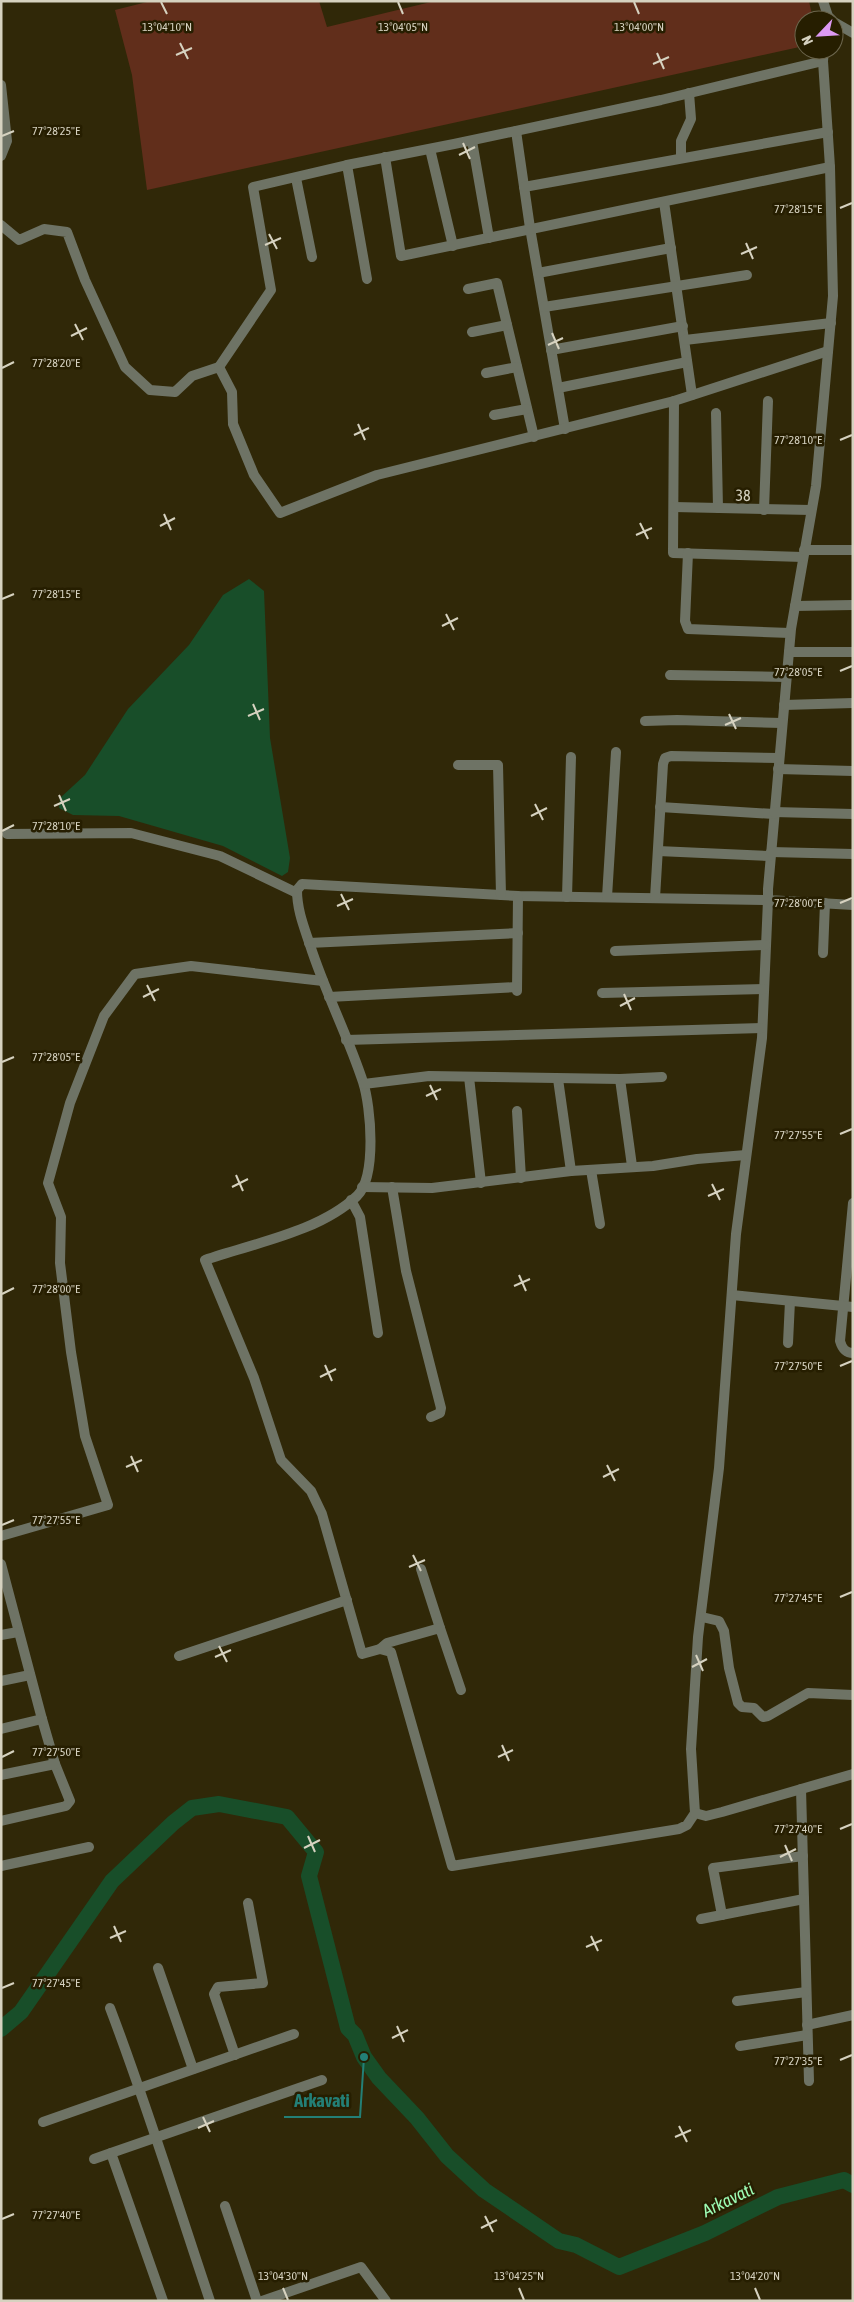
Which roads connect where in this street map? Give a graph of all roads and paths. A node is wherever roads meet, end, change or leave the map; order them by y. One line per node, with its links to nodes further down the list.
1 (823, 61): 3 (street); 5 (street)
2 (1, 85): 8 (street)
3 (689, 93): 4 (street); 10 (street)
4 (516, 131): 6 (street); 14 (street)
5 (828, 132): 10 (street); 12 (street)
6 (472, 140): 7 (street); 18 (street)
7 (430, 149): 9 (street); 19 (street)
8 (1, 156)
9 (385, 157): 11 (street); 19 (street)
10 (681, 158): 14 (street)
11 (347, 165): 13 (street); 24 (street)
12 (830, 168): 15 (street); 28 (street)
13 (296, 178): 21 (street); 36 (street)
14 (524, 187): 17 (street)
15 (664, 202): 17 (street); 20 (street)
16 (1, 224): 36 (street)
17 (530, 228): 18 (street); 22 (street)
18 (488, 238): 19 (street)
19 (453, 246)
20 (671, 248): 22 (street); 25 (street)
21 (312, 257)
22 (538, 273): 27 (street)
23 (747, 275): 25 (street)
24 (367, 279)
25 (678, 286): 27 (street); 30 (street)
26 (468, 288): 29 (street)
27 (544, 308): 33 (street)
28 (831, 323): 32 (street); 34 (street)
29 (507, 325): 31 (street); 37 (street)
30 (683, 326): 32 (street); 33 (street)
31 (472, 332)
32 (684, 340): 35 (street)
33 (551, 350): 39 (street)
34 (828, 351): 40 (street); 51 (street)
35 (687, 362): 39 (street); 40 (street)
36 (218, 367): 47 (street)
37 (517, 367): 38 (street); 43 (street)
38 (486, 373)
39 (558, 388): 46 (street)
40 (692, 395): 41 (street)
41 (674, 401): 46 (street); 48 (street)
42 (768, 401): 50 (street)
43 (527, 409): 45 (street); 47 (street)
44 (716, 413): 49 (street)
45 (494, 415)
46 (565, 429): 47 (street)
47 (534, 437)
48 (674, 507): 49 (street, 38); 53 (street)
49 (718, 508): 50 (street, 38)
50 (764, 510): 51 (street, 38)
51 (811, 510): 54 (street)
52 (853, 550): 54 (street)
53 (688, 553): 54 (street); 57 (street)
54 (804, 553): 56 (street)
55 (853, 605): 56 (street)
56 (795, 606): 57 (street)
57 (790, 633): 58 (street)
58 (789, 652): 59 (street); 61 (street)
59 (853, 652)
60 (670, 675): 61 (street)
61 (786, 678): 63 (street)
62 (853, 703): 63 (street)
63 (784, 705): 65 (street)
64 (645, 721): 65 (street)
65 (782, 723): 69 (street)
66 (616, 752): 82 (street)
67 (572, 757): 81 (street)
68 (458, 764): 79 (street)
69 (779, 764): 70 (street); 71 (street); 72 (street)
70 (853, 771)
71 (660, 807): 72 (street); 75 (street)
72 (774, 813): 73 (street); 76 (street)
73 (853, 814)
74 (8, 834): 78 (street)
75 (658, 852): 76 (street); 83 (street)
76 (771, 854): 77 (street); 84 (street)
77 (853, 854)
78 (299, 889): 79 (street); 88 (street)
79 (501, 895): 80 (street)
80 (518, 896): 81 (street); 87 (street)
81 (567, 897): 82 (street)
82 (607, 897): 83 (street)
83 (655, 898): 84 (street)
84 (768, 900): 85 (street); 89 (street)
85 (824, 903): 86 (street); 91 (street)
86 (853, 905)
87 (518, 933): 88 (street); 95 (street)
88 (309, 943): 92 (street)
89 (766, 945): 90 (street); 93 (street)
90 (615, 950)
91 (823, 952)
92 (323, 981): 95 (street); 123 (street)
93 (764, 989): 94 (street); 96 (street)
94 (602, 993)
95 (330, 997): 97 (street)
96 (762, 1028): 97 (street); 104 (street)
97 (346, 1040): 102 (street)
98 (468, 1077): 100 (street); 102 (street); 109 (street)
99 (662, 1077): 101 (street)
100 (558, 1079): 101 (street); 107 (street)
101 (620, 1080): 105 (street)
102 (364, 1084): 110 (street)
103 (517, 1111): 108 (street)
104 (746, 1155): 105 (street); 116 (street)
105 (632, 1166): 106 (street)
106 (591, 1170): 107 (street); 114 (street)
107 (571, 1171): 108 (street)
108 (521, 1178): 109 (street)
109 (481, 1183): 111 (street)
110 (362, 1187): 111 (street); 112 (street)
111 (392, 1187): 122 (street)
112 (350, 1200): 119 (street); 127 (street)
113 (853, 1203): 115 (street)
114 (600, 1224)
115 (851, 1249): 118 (street)
116 (732, 1295): 117 (street); 128 (street)
117 (790, 1301): 118 (street); 120 (street)
118 (848, 1307): 121 (street)
119 (378, 1334)
120 (788, 1342)
121 (853, 1353)
122 (431, 1417)
123 (1, 1536)
124 (1, 1564): 126 (street)
125 (421, 1569): 129 (street)
126 (4, 1586): 130 (street)
127 (347, 1600): 132 (street); 133 (street)
128 (702, 1617): 137 (street); 144 (street)
129 (440, 1628): 132 (street); 136 (street)
130 (18, 1632): 131 (street); 134 (street)
131 (1, 1635)
132 (380, 1649): 144 (street)
133 (180, 1656)
134 (30, 1675): 135 (street); 138 (street)
135 (1, 1681)
136 (461, 1690)
137 (853, 1695)
138 (42, 1719): 139 (street); 140 (street)
139 (1, 1729)
140 (55, 1764): 142 (street); 145 (street)
141 (853, 1774): 143 (street)
142 (1, 1775)
143 (801, 1790): 144 (street); 147 (street)
144 (695, 1813)
145 (1, 1821)
146 (88, 1847): 148 (street)
147 (803, 1856): 149 (street); 151 (street)
148 (1, 1866)
149 (804, 1898): 151 (street); 154 (street)
150 (248, 1903): 161 (street)
151 (722, 1915): 152 (street)
152 (701, 1919)
153 (158, 1968): 162 (street)
154 (806, 1992): 155 (street); 158 (street)
155 (737, 2001)
156 (110, 2008): 165 (street)
157 (853, 2015): 158 (street)
158 (807, 2030): 160 (street); 164 (street)
159 (294, 2034): 161 (street)
160 (740, 2046)
161 (235, 2055): 162 (street)
162 (193, 2068): 165 (street)
163 (322, 2080): 167 (street)
164 (809, 2081)
165 (140, 2086): 166 (street); 167 (street)
166 (43, 2122)
167 (155, 2139): 168 (street); 172 (street)
168 (111, 2154): 169 (street); 171 (street)
169 (94, 2159)
170 (225, 2206): 173 (street)
171 (163, 2301)
172 (210, 2301)
173 (258, 2301)
174 (262, 2301): 175 (street)
175 (386, 2301)

